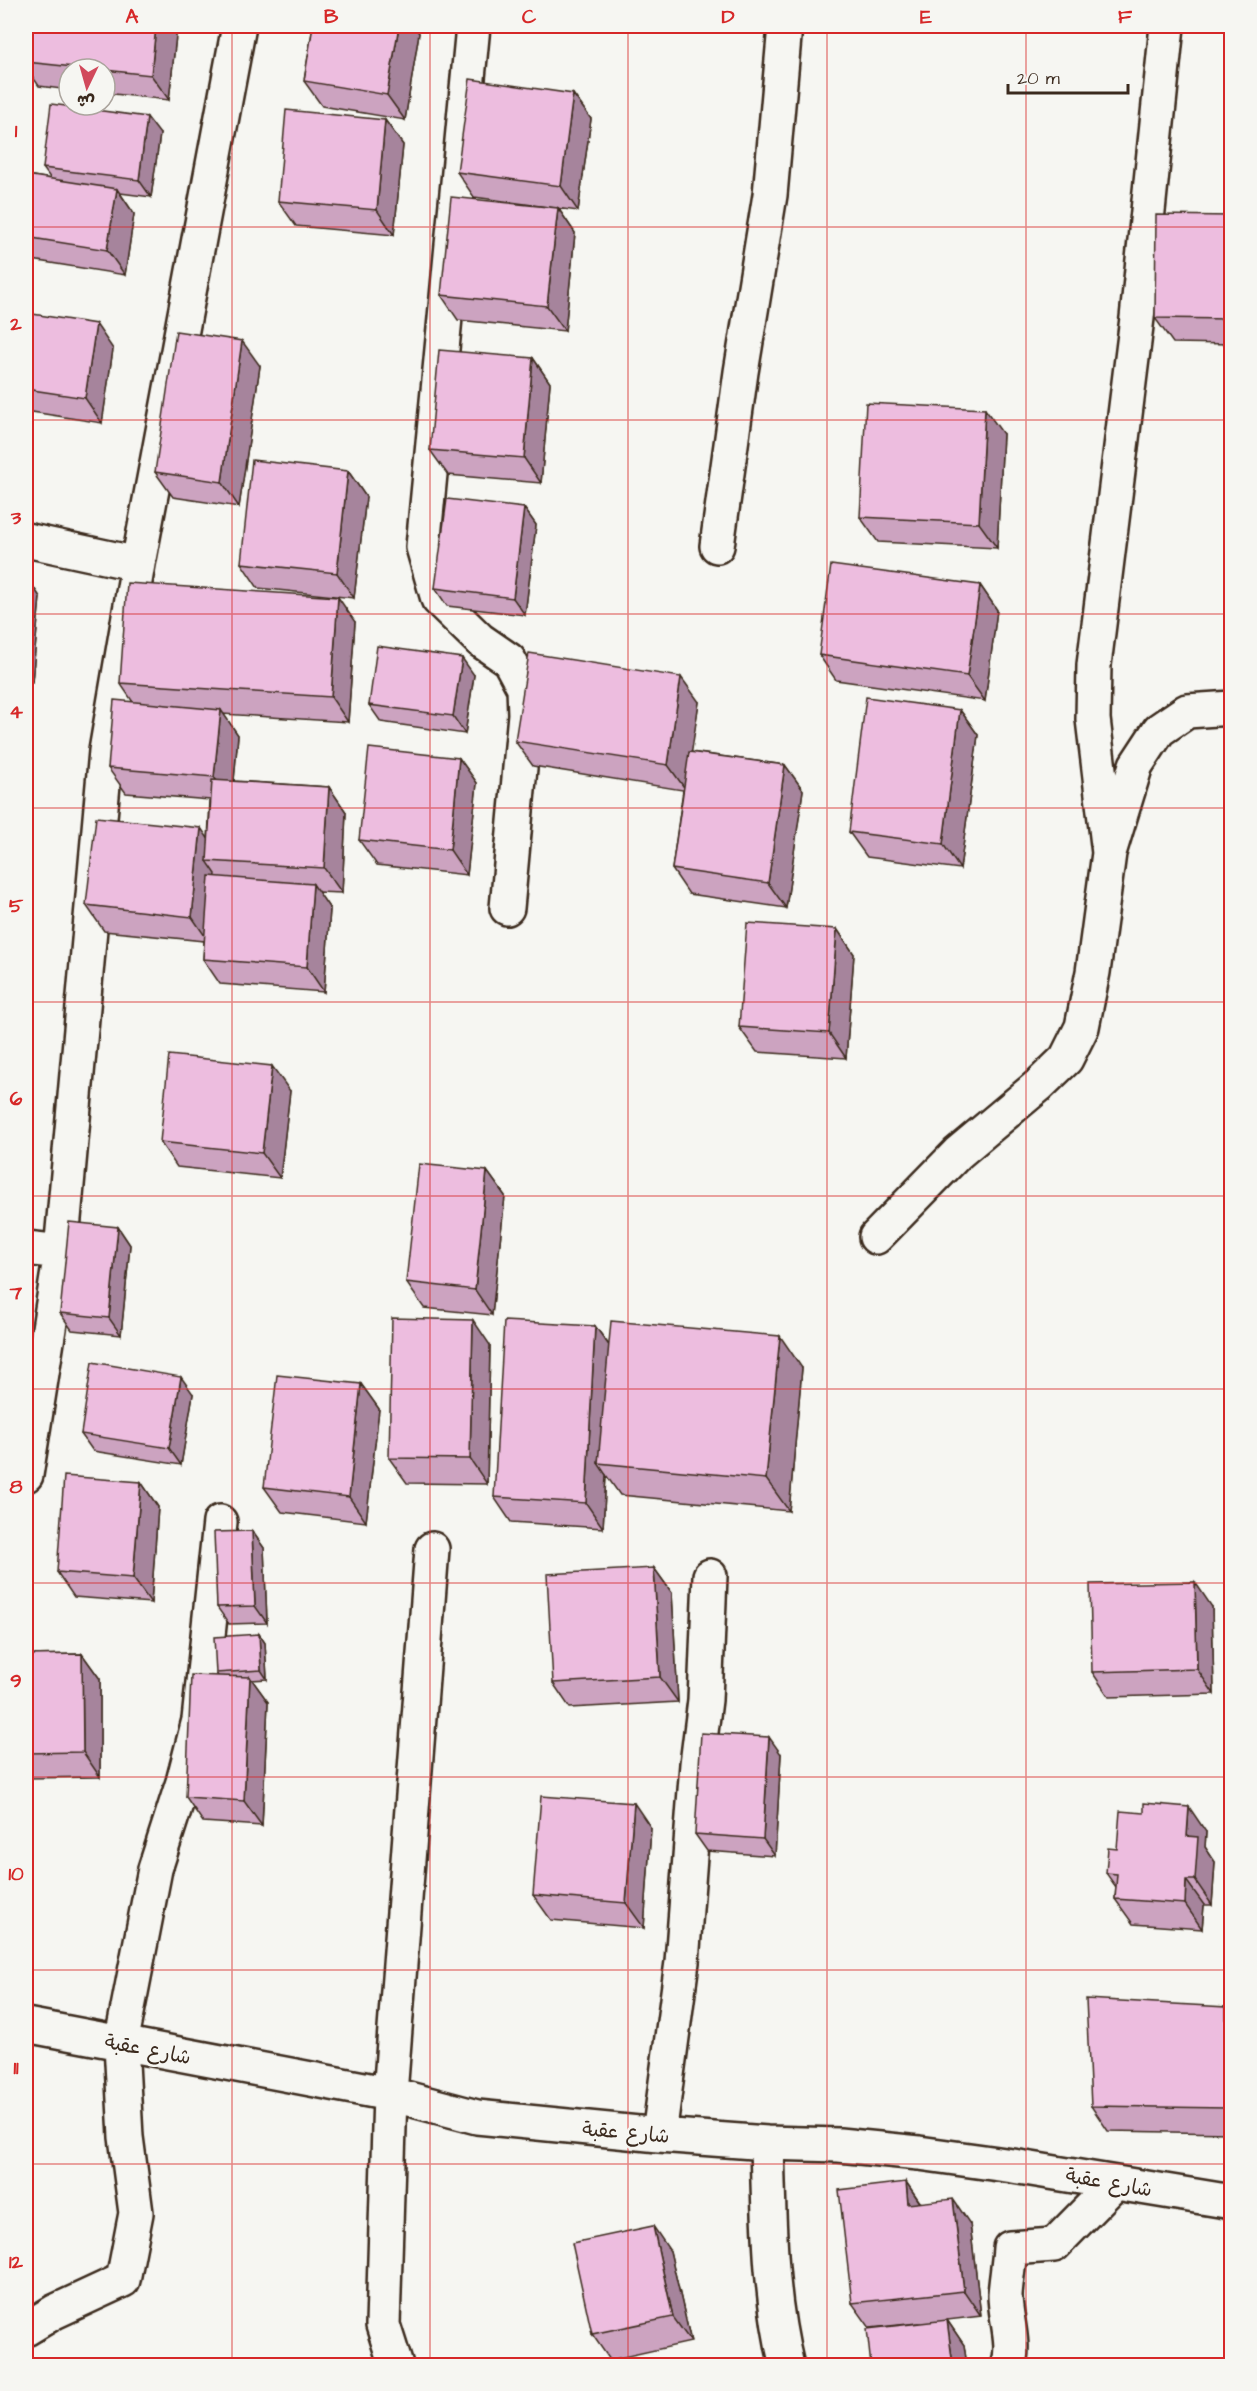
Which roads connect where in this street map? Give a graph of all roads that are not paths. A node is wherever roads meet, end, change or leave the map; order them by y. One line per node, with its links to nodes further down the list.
1 (239, 26): 7 (street)
2 (473, 26): 10 (street)
3 (785, 26): 6 (street)
4 (1167, 26): 9 (street)
5 (26, 540): 7 (street)
6 (717, 546)
7 (138, 564): 13 (street)
8 (1232, 708): 9 (street)
9 (1109, 853): 11 (street)
10 (507, 908)
11 (876, 1237)
12 (26, 1248): 13 (street)
13 (61, 1252): 14 (street)
14 (26, 1475)
15 (220, 1522): 19 (street)
16 (432, 1549): 20 (street)
17 (710, 1576): 21 (street)
18 (26, 2025): 19 (street, شارع عقبة)
19 (121, 2044): 20 (street, شارع عقبة); 25 (street)
20 (390, 2094): 21 (street, شارع عقبة); 26 (street)
21 (659, 2135): 22 (street, شارع عقبة)
22 (767, 2144): 23 (street, شارع عقبة); 27 (street)
23 (1115, 2183): 24 (street, شارع عقبة); 28 (street)
24 (1232, 2202)
25 (26, 2329)
26 (396, 2366)
27 (788, 2366)
28 (1008, 2366)

